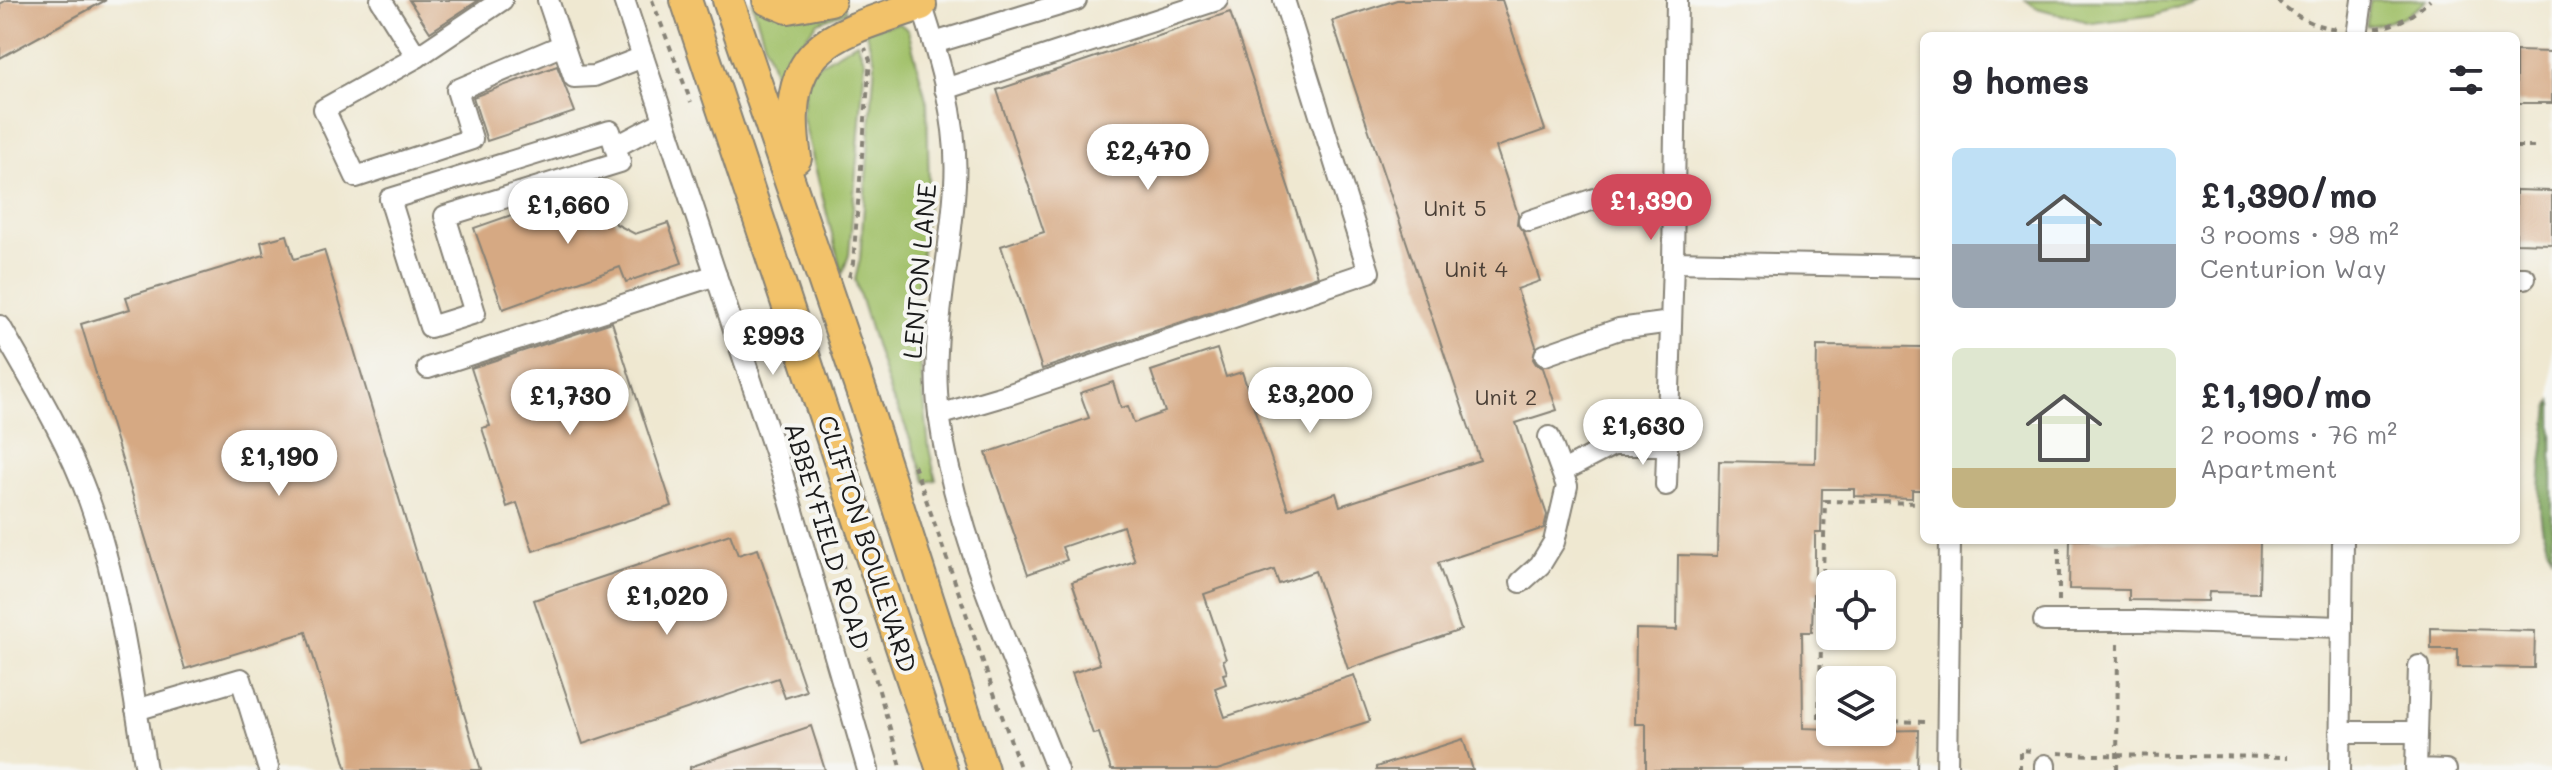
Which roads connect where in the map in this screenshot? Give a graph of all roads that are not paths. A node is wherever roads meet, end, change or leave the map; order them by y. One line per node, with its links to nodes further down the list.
1 (381, 0): 19 (street)
2 (502, 0): 19 (street)
3 (548, 0): 18 (street)
4 (624, 0): 20 (street, ABBEYFIELD ROAD)
5 (686, 0): 48 (highway, CLIFTON BOULEVARD)
6 (728, 0): 29 (highway, CLIFTON BOULEVARD)
7 (768, 0): 8 (highway)
8 (830, 0)
9 (1076, 0): 17 (street)
10 (1217, 0): 21 (street)
11 (1284, 0): 34 (street)
12 (1677, 0): 24 (street)
13 (2348, 0): 16 (street)
14 (2362, 0): 16 (street)
15 (921, 2): 17 (street, LENTON LANE); 29 (highway)
16 (2357, 29)
17 (934, 43): 21 (street, LENTON LANE)
18 (563, 45): 19 (street); 20 (street)
19 (417, 57)
20 (643, 57): 22 (street, ABBEYFIELD ROAD)
21 (945, 89): 34 (street, LENTON LANE)
22 (664, 121): 23 (street); 28 (street, ABBEYFIELD ROAD)
23 (615, 147): 23 (street)
24 (1674, 186): 25 (street); 26 (street)
25 (1529, 221)
26 (1673, 262): 27 (street); 30 (street)
27 (1920, 267)
28 (716, 275): 33 (street); 51 (street, ABBEYFIELD ROAD)
29 (836, 284): 52 (highway, CLIFTON BOULEVARD)
30 (1671, 322): 32 (street); 36 (street)
31 (0, 326): 45 (street)
32 (1545, 355)
33 (428, 368)
34 (939, 415): 53 (street, LENTON LANE)
35 (1549, 437): 37 (street)
36 (1666, 445): 37 (street); 38 (street)
37 (1563, 471): 41 (street)
38 (1666, 485)
39 (1950, 544): 54 (street)
40 (2343, 544): 43 (street)
41 (1521, 582)
42 (2044, 621): 43 (street)
43 (2342, 627): 46 (street)
44 (2419, 666): 47 (street)
45 (136, 710): 49 (street); 50 (street)
46 (2340, 732): 47 (street); 55 (street)
47 (2417, 732): 56 (street)
48 (939, 764)
49 (268, 767)
50 (146, 770)
51 (868, 770)
52 (985, 770)
53 (1057, 770)
54 (1947, 770)
55 (2340, 770)
56 (2446, 770)

